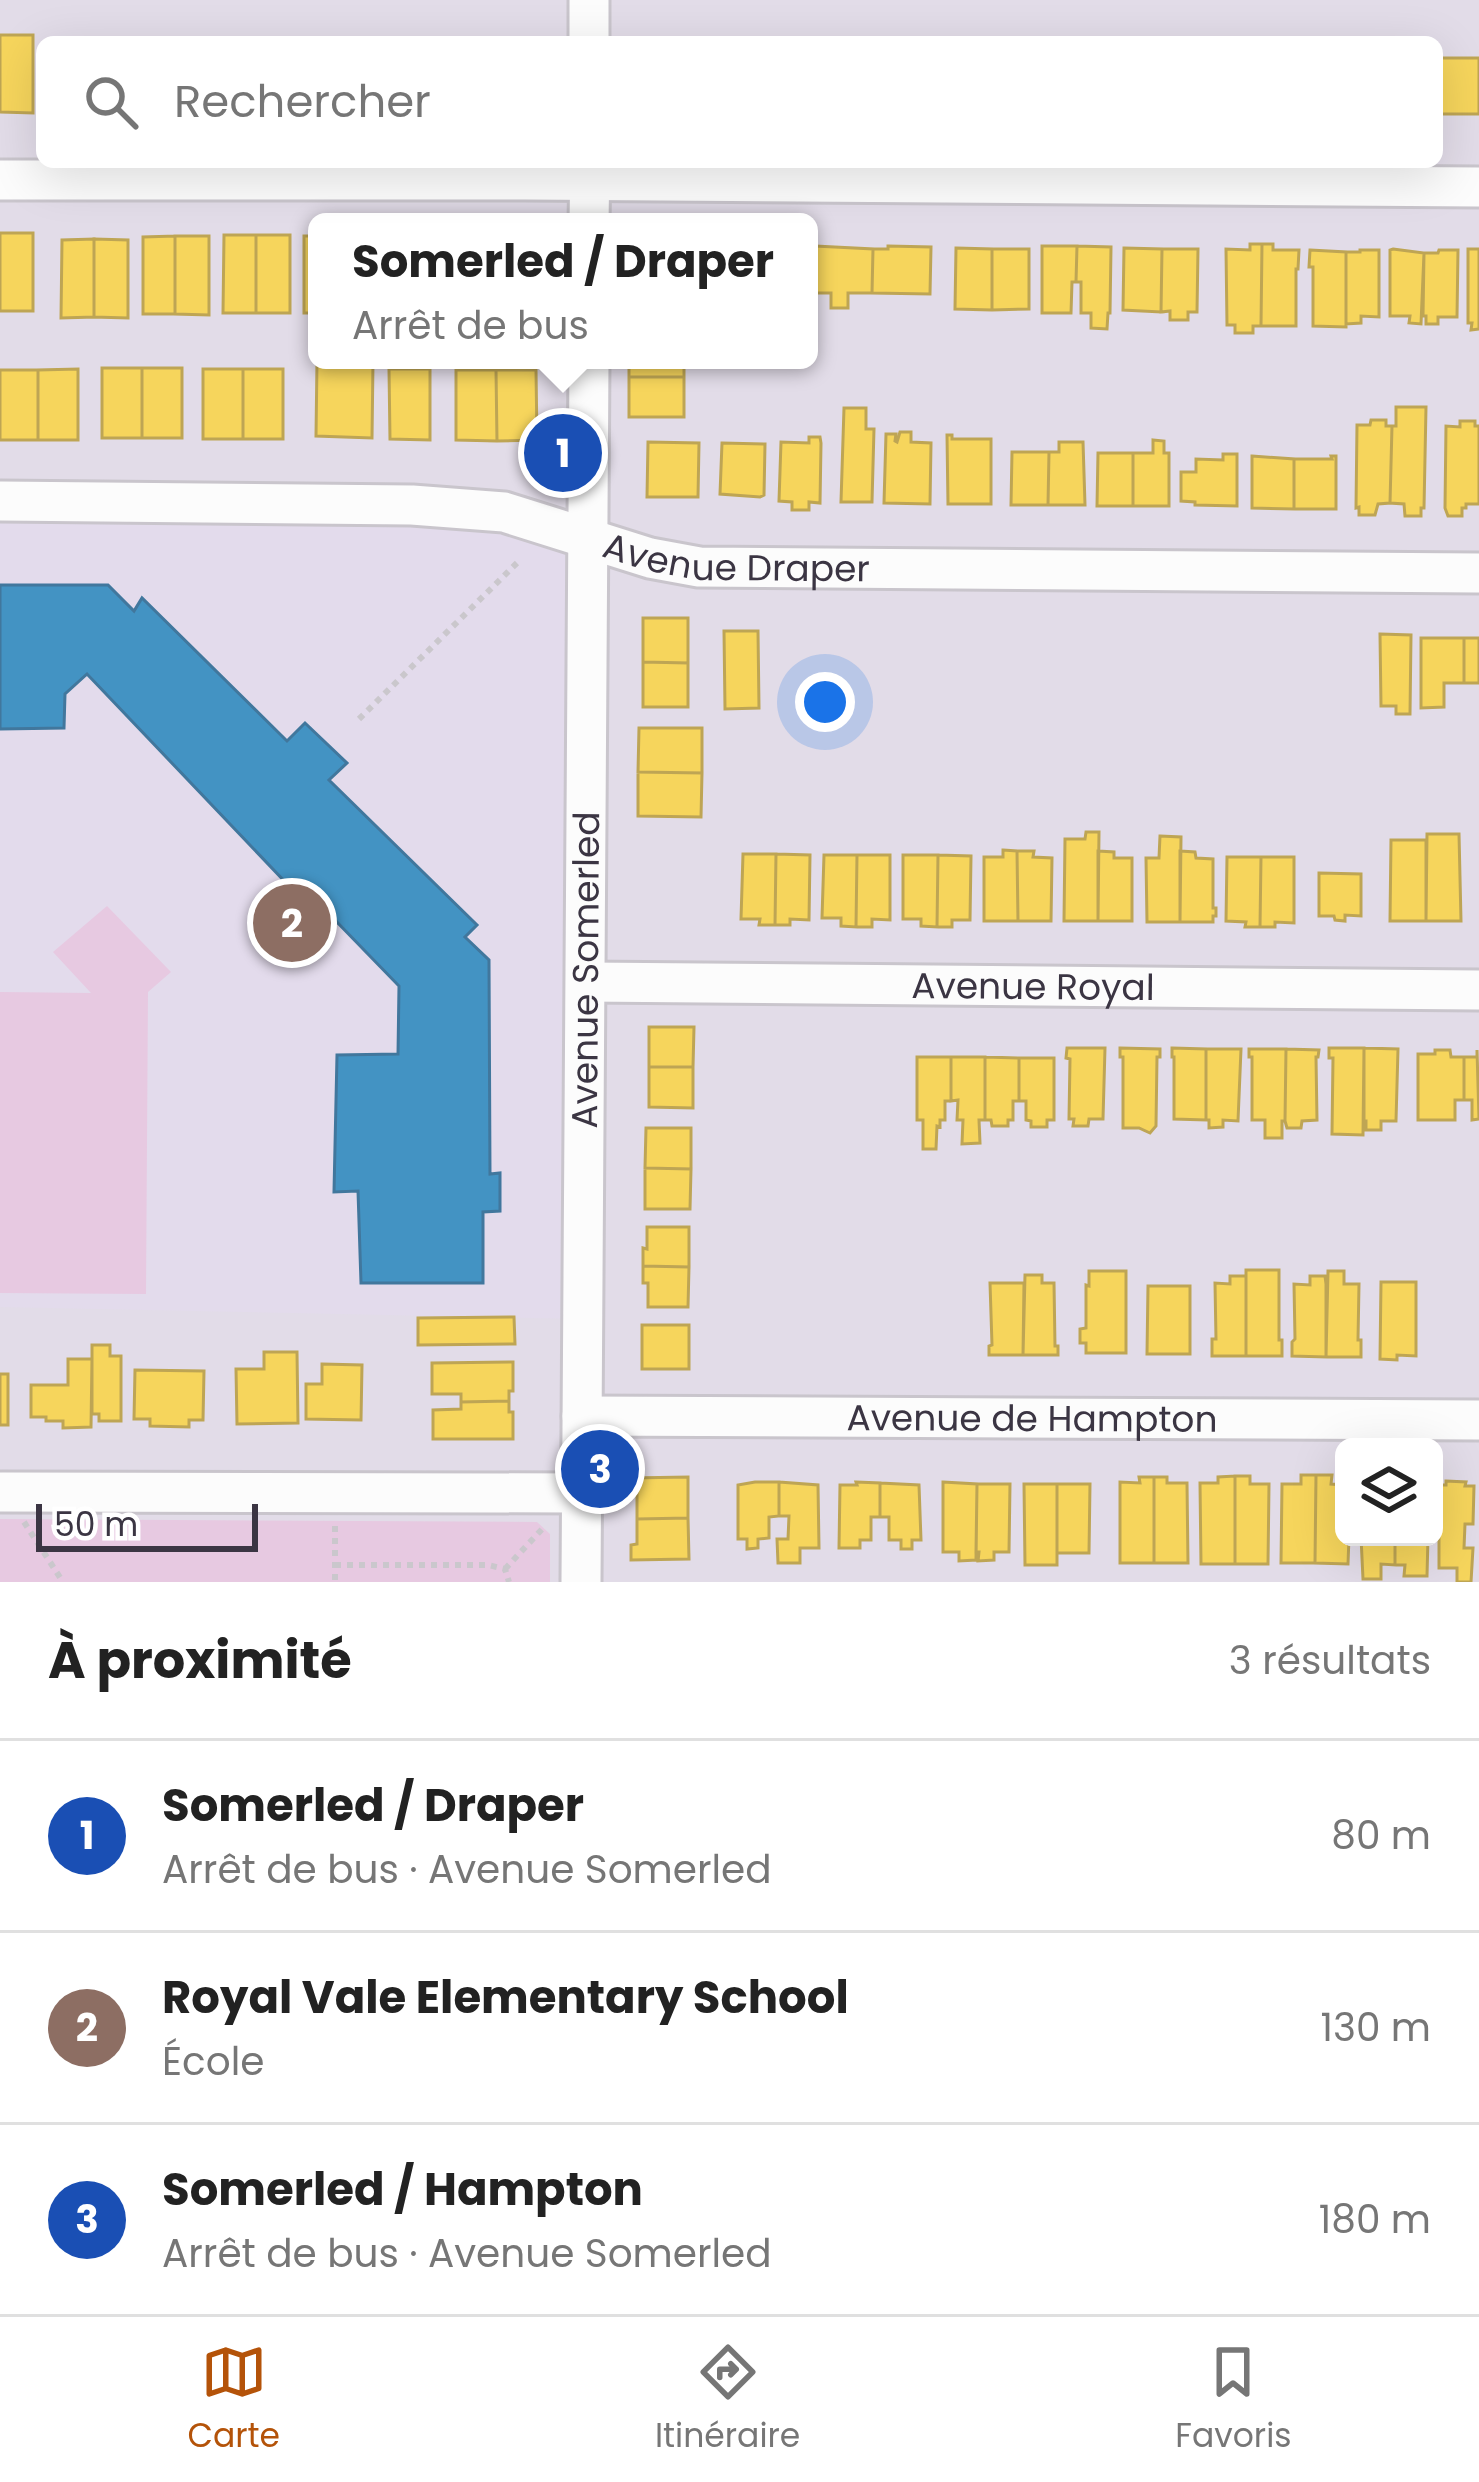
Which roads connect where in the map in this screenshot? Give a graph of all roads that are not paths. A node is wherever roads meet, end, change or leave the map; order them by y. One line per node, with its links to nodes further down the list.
1 (589, 0): 2 (street)
2 (589, 36)
3 (590, 172): 4 (street); 5 (street); 6 (street)
4 (0, 180)
5 (1479, 188)
6 (590, 213)
7 (589, 369): 9 (street, Avenue Somerled)
8 (0, 501): 9 (street, Avenue Draper)
9 (588, 540): 10 (street, Avenue Draper); 11 (street, Avenue Somerled)
10 (1479, 573)
11 (586, 982): 12 (street, Avenue Royal); 13 (street, Avenue Somerled)
12 (1479, 990)
13 (582, 1416): 14 (street, Avenue de Hampton); 15 (street, Avenue Somerled)
14 (1479, 1420)
15 (581, 1493): 16 (street); 17 (street, Avenue Somerled)
16 (9, 1503)
17 (581, 1582)

